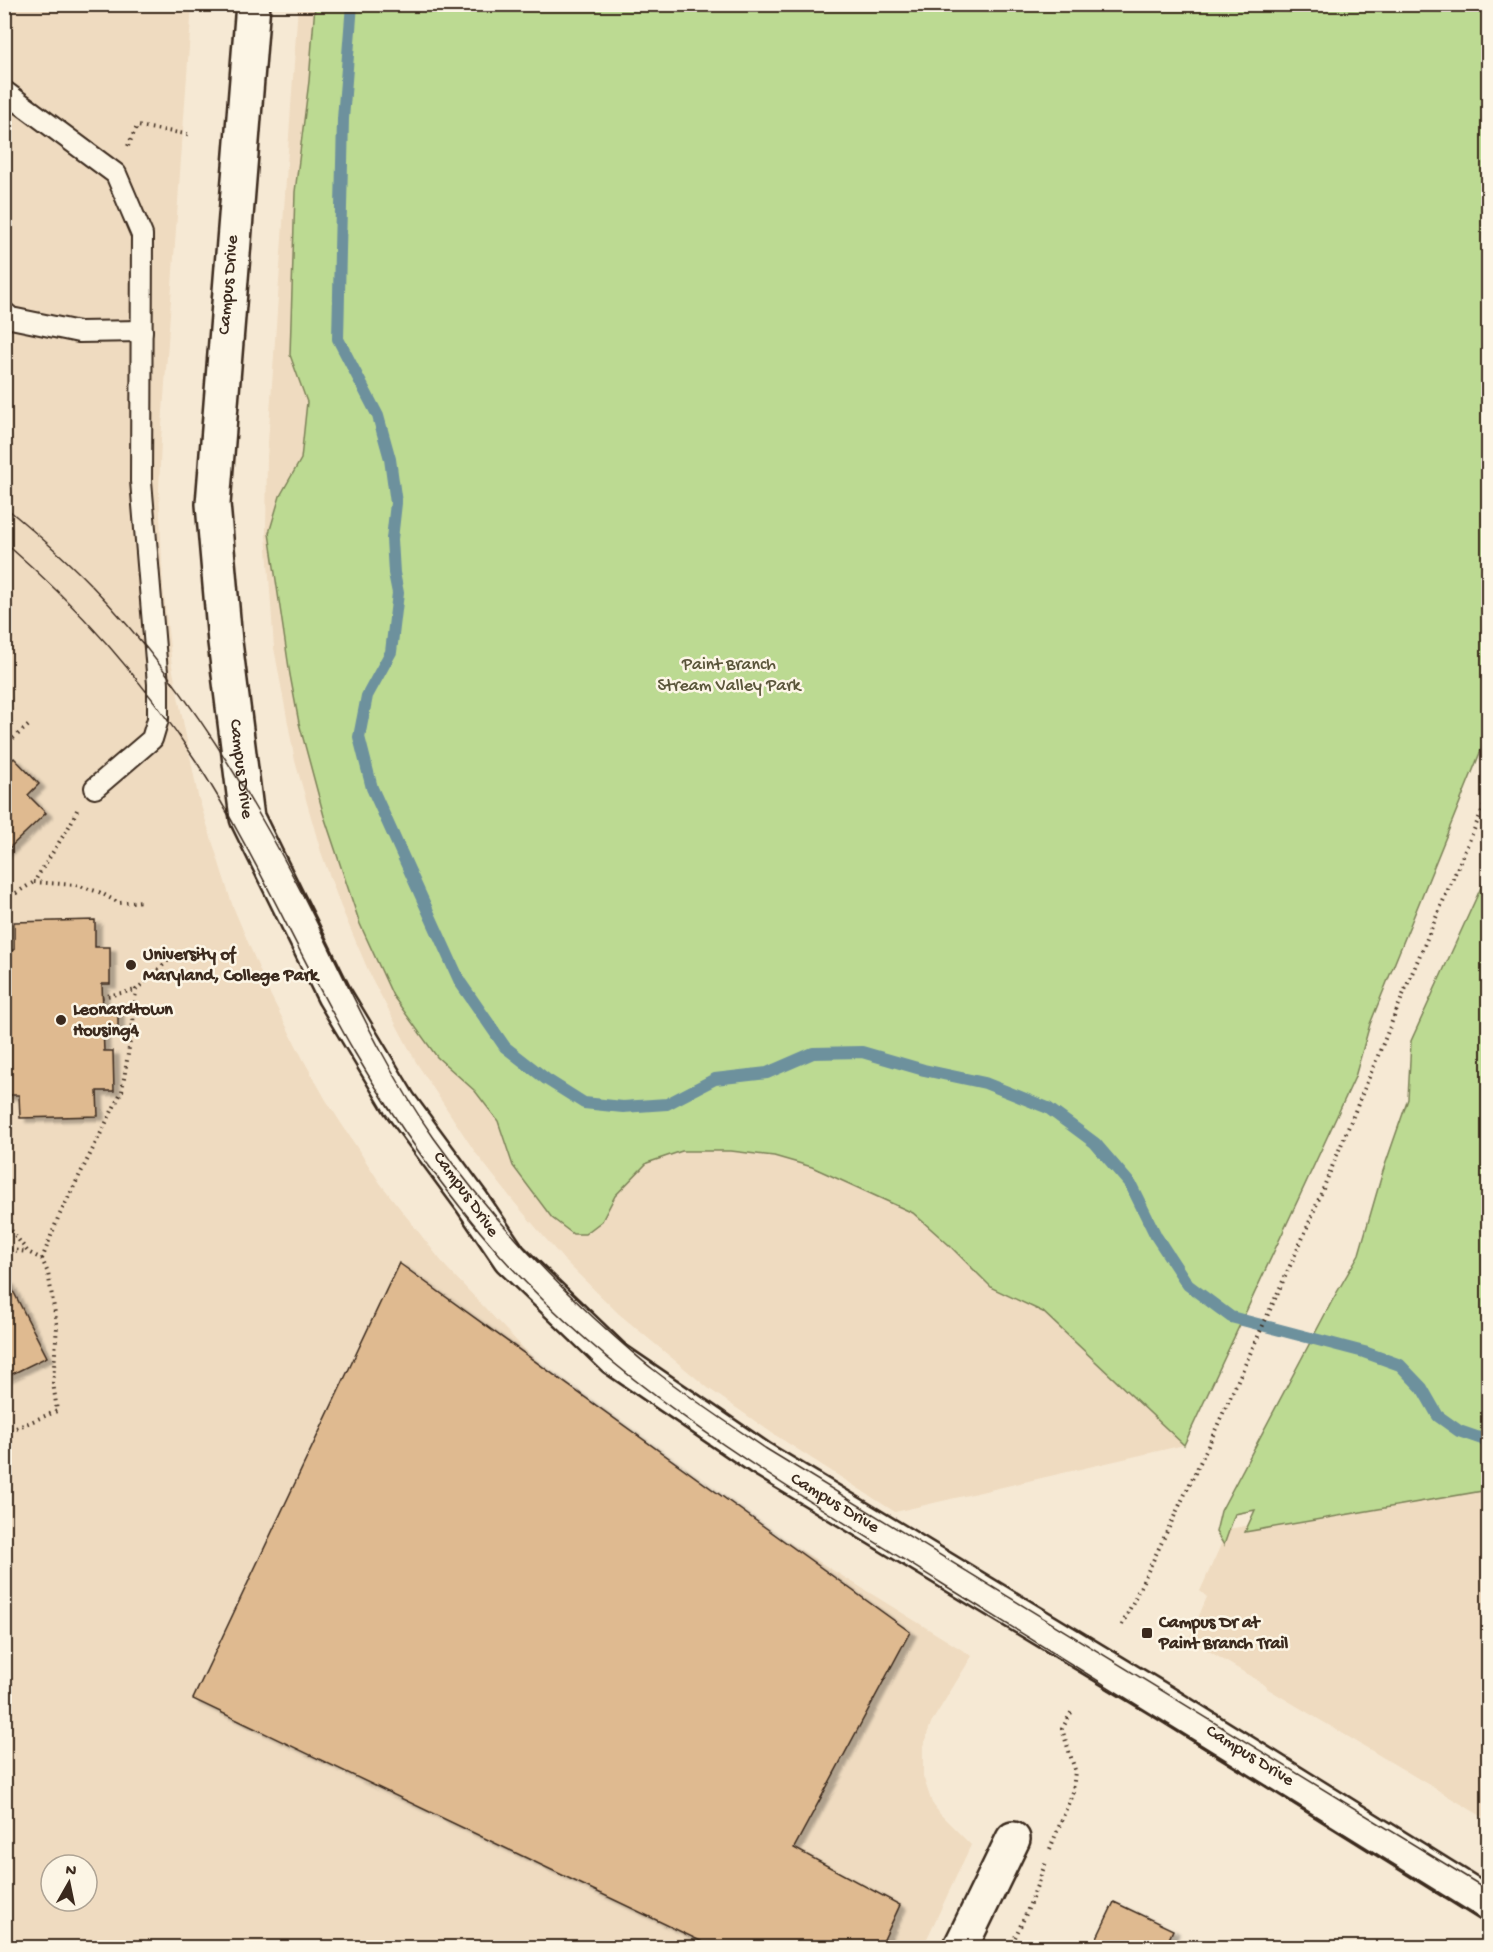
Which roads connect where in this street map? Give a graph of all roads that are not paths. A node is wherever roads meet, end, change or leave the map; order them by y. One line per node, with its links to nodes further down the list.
1 (254, 4): 7 (main road, Campus Drive)
2 (4, 91): 4 (lane)
3 (4, 312): 4 (lane)
4 (142, 331): 5 (lane)
5 (95, 788)
6 (1013, 1839): 8 (main road)
7 (1488, 1904)
8 (960, 1947)

